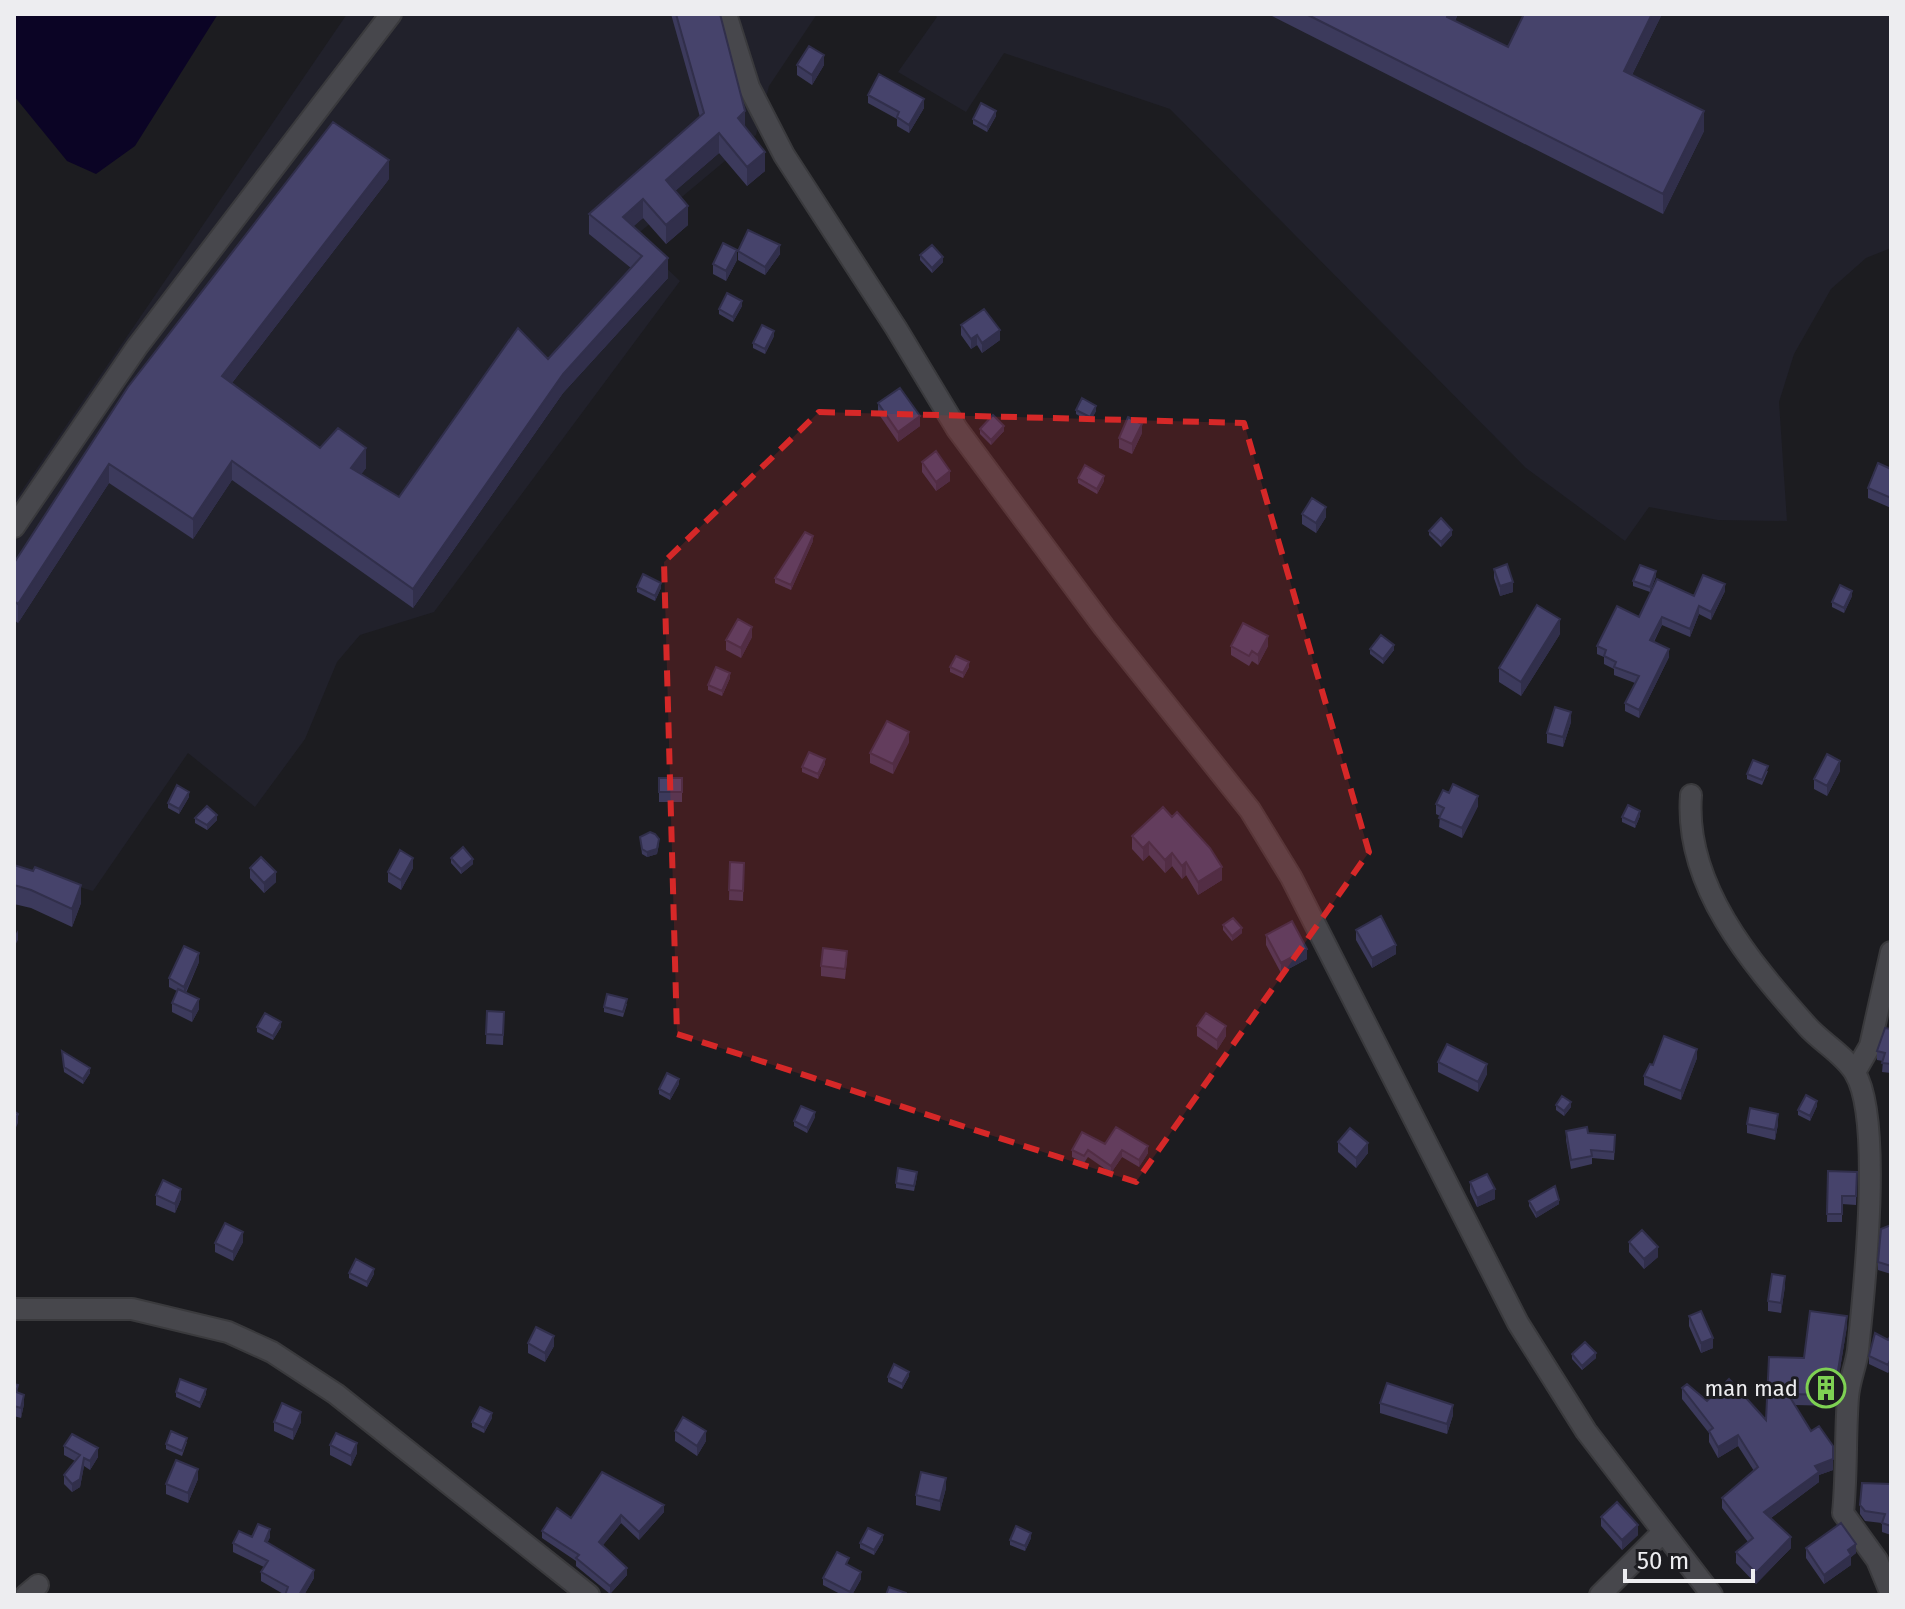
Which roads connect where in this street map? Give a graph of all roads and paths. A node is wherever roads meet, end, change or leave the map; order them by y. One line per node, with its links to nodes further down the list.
1 (391, 14): 3 (street)
2 (726, 14): 8 (street)
3 (14, 527)
4 (1691, 795): 6 (street)
5 (1891, 952): 6 (street)
6 (1855, 1072): 9 (street)
7 (14, 1309): 10 (street)
8 (1663, 1532): 11 (street); 12 (street)
9 (1890, 1590)
10 (589, 1595)
11 (1600, 1595)
12 (1712, 1595)

